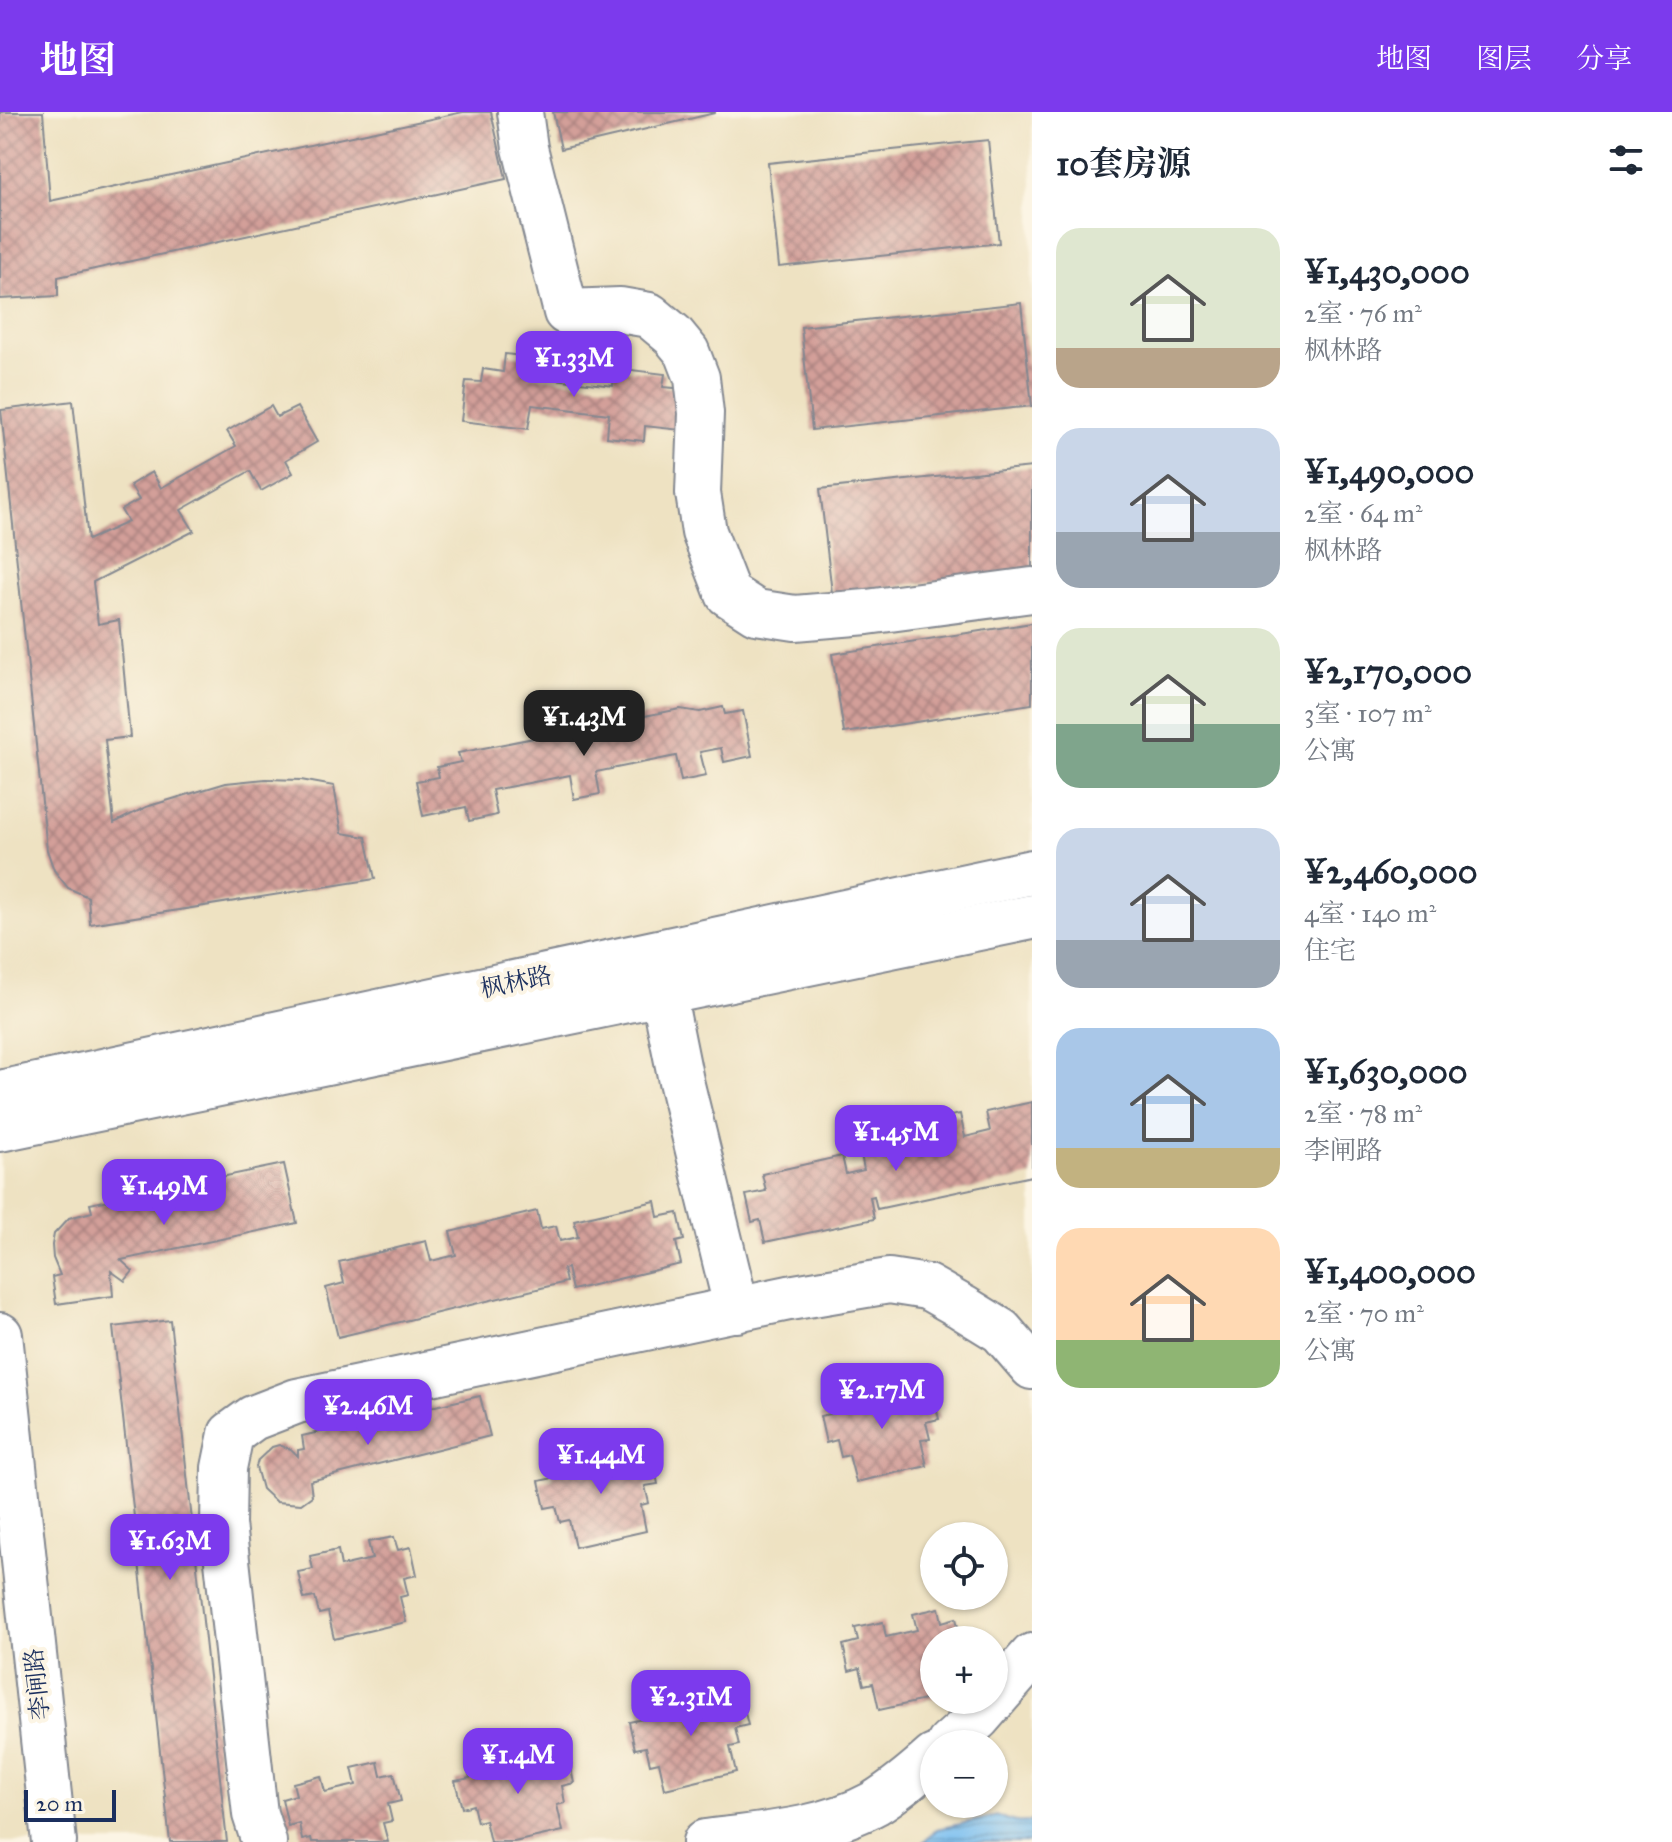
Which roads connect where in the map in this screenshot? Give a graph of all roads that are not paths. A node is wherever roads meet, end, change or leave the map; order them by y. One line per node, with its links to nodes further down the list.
1 (520, 112): 2 (main road)
2 (1032, 590)
3 (1032, 872): 6 (main road, 枫林路)
4 (1032, 917): 5 (main road, 枫林路)
5 (663, 992): 7 (main road, 枫林路); 8 (main road)
6 (0, 1093)
7 (0, 1129)
8 (737, 1310): 10 (main road); 15 (main road)
9 (0, 1335): 14 (main road, 李闸路)
10 (1032, 1367)
11 (1032, 1656): 12 (main road)
12 (965, 1730)
13 (920, 1768): 16 (main road)
14 (54, 1842)
15 (264, 1842)
16 (705, 1842)

